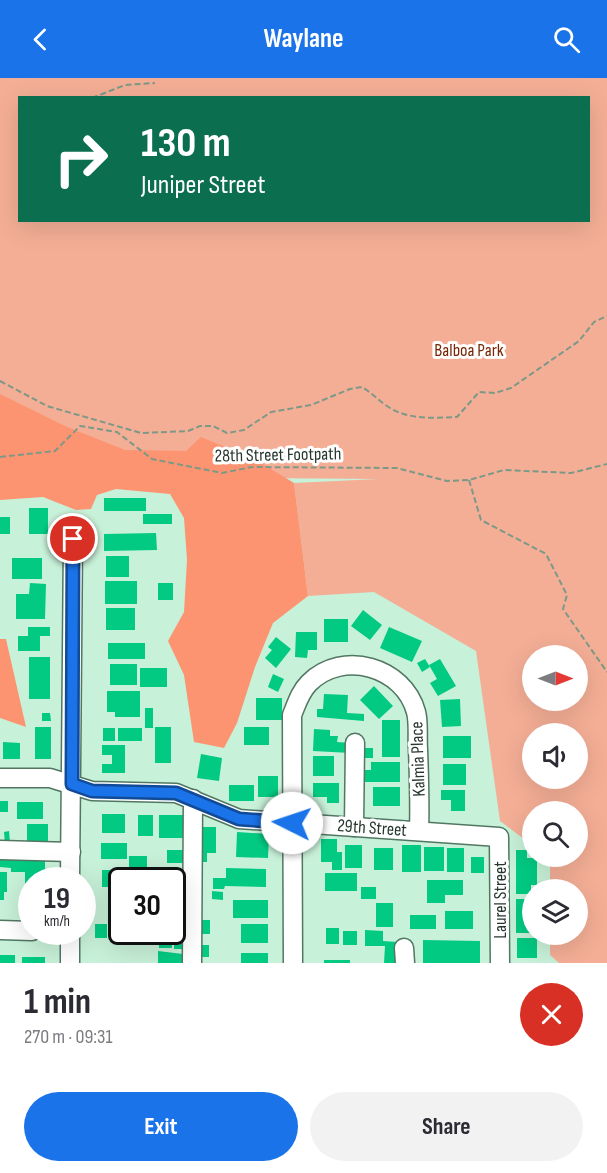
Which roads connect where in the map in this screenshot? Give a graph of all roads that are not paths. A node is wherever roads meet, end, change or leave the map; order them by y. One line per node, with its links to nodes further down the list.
1 (73, 539): 4 (street)
2 (356, 743): 7 (street)
3 (0, 777): 4 (street, 29th Street)
4 (72, 784): 5 (street, 29th Street); 11 (street)
5 (193, 799): 6 (street, 29th Street); 17 (street)
6 (292, 823): 7 (street, 29th Street); 8 (street, Kalmia Place); 18 (street, Kalmia Place)
7 (354, 827): 8 (street, 29th Street)
8 (419, 831): 9 (street, 29th Street)
9 (499, 837): 19 (street, Laurel Street)
10 (0, 850): 11 (street)
11 (71, 852): 12 (street)
12 (70, 867)
13 (0, 930): 14 (street)
14 (18, 931)
15 (70, 945): 16 (street)
16 (70, 963)
17 (192, 963)
18 (293, 963)
19 (500, 963)

